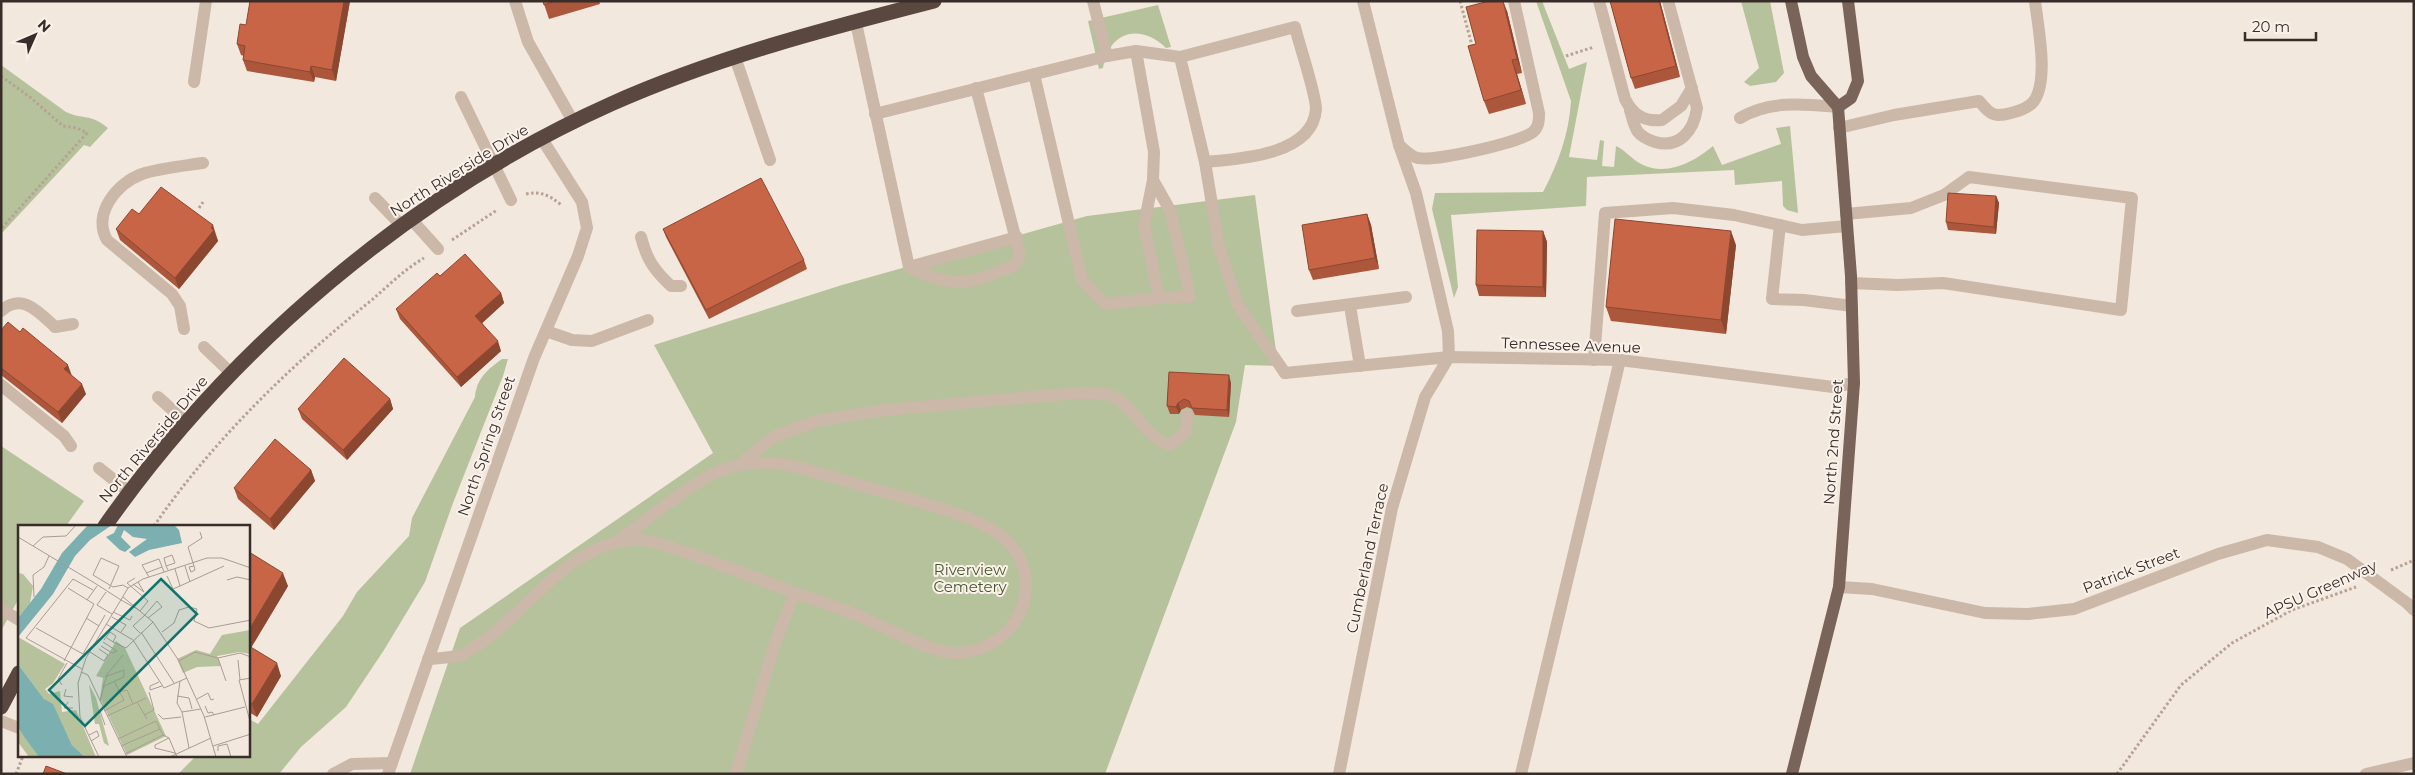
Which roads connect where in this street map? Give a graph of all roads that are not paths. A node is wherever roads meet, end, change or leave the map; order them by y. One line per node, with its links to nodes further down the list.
1 (206, 1): 18 (street)
2 (514, 1): 26 (street)
3 (934, 1): 12 (highway, North Riverside Drive)
4 (1093, 1): 14 (street)
5 (1363, 1): 29 (street)
6 (1514, 1): 29 (street)
7 (1599, 1): 23 (street)
8 (1668, 1): 20 (street)
9 (1791, 1): 22 (main road)
10 (1848, 1): 22 (main road)
11 (2036, 1): 27 (street)
12 (856, 23): 15 (highway, North Riverside Drive); 24 (street)
13 (1136, 51): 14 (street); 16 (street); 34 (street)
14 (1107, 56): 17 (street)
15 (735, 57): 26 (highway, North Riverside Drive); 30 (street)
16 (1180, 57): 31 (street); 31 (street)
17 (1034, 74): 19 (street); 46 (street)
18 (194, 82)
19 (976, 88): 24 (street); 40 (street)
20 (1692, 88): 23 (street); 23 (street)
21 (462, 97): 33 (street)
22 (1838, 108): 25 (street); 27 (main road, North 2nd Street)
23 (1630, 110)
24 (875, 114): 43 (street)
25 (1740, 118)
26 (574, 122): 28 (highway, North Riverside Drive)
27 (1839, 128): 37 (main road, North 2nd Street)
28 (542, 139): 33 (highway, North Riverside Drive); 55 (street, North Spring Street)
29 (1398, 145): 57 (street)
30 (770, 160)
31 (1205, 162): 60 (street, Tennessee Avenue)
32 (203, 163): 54 (street)
33 (495, 166): 36 (street); 38 (highway, North Riverside Drive)
34 (1153, 180): 46 (street); 46 (street)
35 (374, 198): 38 (street)
36 (511, 200)
37 (1847, 220): 39 (street); 44 (main road, North 2nd Street); 44 (street)
38 (407, 222): 42 (street); 61 (highway, North Riverside Drive)
39 (1780, 225): 49 (street); 58 (street)
40 (1017, 236): 43 (street); 43 (street)
41 (641, 237): 45 (street)
42 (438, 249)
43 (908, 267)
44 (1851, 284): 49 (main road, North 2nd Street)
45 (681, 286)
46 (1159, 298)
47 (1406, 298): 48 (street)
48 (1350, 306): 51 (street); 60 (street)
49 (1852, 306): 62 (main road, North 2nd Street)
50 (1, 311): 53 (street)
51 (1297, 311)
52 (648, 320): 55 (street)
53 (73, 324)
54 (184, 330)
55 (546, 330): 78 (street, North Spring Street)
56 (204, 347): 61 (street)
57 (1449, 357): 58 (street, Tennessee Avenue); 60 (street, Tennessee Avenue); 87 (street, Cumberland Terrace)
58 (1594, 360): 59 (street, Tennessee Avenue)
59 (1620, 360): 62 (street, Tennessee Avenue); 88 (street)
60 (1360, 366)
61 (232, 374): 66 (highway, North Riverside Drive)
62 (1854, 383): 73 (main road, North 2nd Street)
63 (1, 385): 67 (street)
64 (158, 397): 66 (street)
65 (1187, 415): 68 (street)
66 (187, 423): 70 (highway, North Riverside Drive)
67 (71, 446)
68 (739, 465): 72 (street); 74 (street)
69 (99, 468): 70 (street)
70 (129, 492): 71 (highway, North Riverside Drive)
71 (106, 525)
72 (617, 542): 74 (street); 78 (street)
73 (1839, 587): 76 (street, Patrick Street); 89 (main road, North 2nd Street)
74 (795, 592): 86 (street)
75 (1, 609): 77 (street)
76 (2414, 610)
77 (18, 619)
78 (428, 659): 84 (street, North Spring Street)
79 (18, 675): 80 (highway)
80 (1, 707)
81 (1, 720): 82 (street)
82 (18, 728)
83 (2414, 763): 90 (street)
84 (390, 768): 85 (street)
85 (333, 774)
86 (736, 774)
87 (1339, 774)
88 (1522, 774)
89 (1792, 774)
90 (2366, 774)

